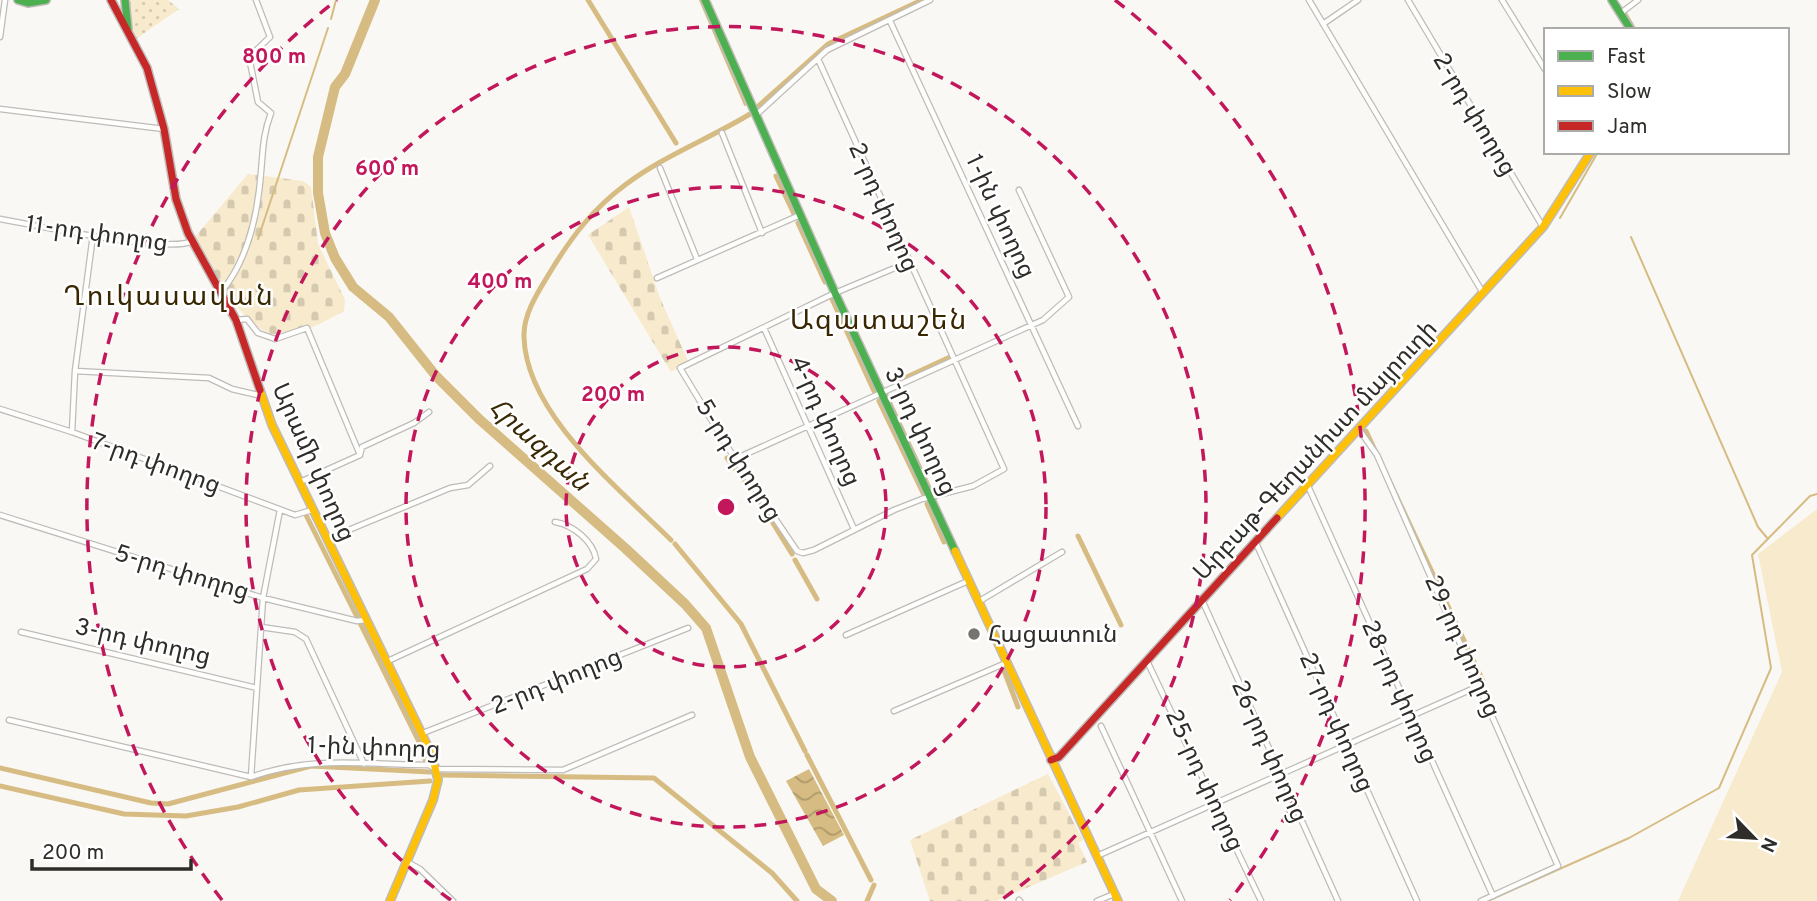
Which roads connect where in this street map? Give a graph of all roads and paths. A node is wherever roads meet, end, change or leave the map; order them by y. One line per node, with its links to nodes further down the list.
1 (5, 0): 20 (street)
2 (18, 0): 3 (main road)
3 (46, 0)
4 (110, 0): 19 (main road, Արամի փողոց)
5 (124, 0): 19 (main road, Արամի փողոց)
6 (256, 0): 39 (street)
7 (705, 0): 24 (main road, 3-րդ փողոց)
8 (930, 0): 16 (street)
9 (1309, 0): 17 (street)
10 (1357, 0): 17 (street)
11 (1408, 0): 32 (street, 2-րդ փողոց)
12 (1502, 0): 22 (street)
13 (1612, 0): 15 (main road)
14 (1638, 0): 15 (street)
15 (1621, 13): 18 (main road)
16 (890, 21): 21 (street); 43 (street, 1-ին փողոց)
17 (1323, 24): 41 (street)
18 (1630, 28)
19 (128, 29): 25 (main road, Արամի փողոց)
20 (0, 37)
21 (818, 59): 24 (street); 37 (street, 2-րդ փողոց)
22 (1544, 68)
23 (0, 109): 25 (street)
24 (753, 113): 30 (main road, 3-րդ փողոց)
25 (164, 129): 35 (main road, Արամի փողոց)
26 (722, 133): 33 (street)
27 (1590, 154): 32 (main road, Արբաթ-Գեղանիստ մայրուղի)
28 (660, 168): 36 (street)
29 (1019, 190): 43 (street)
30 (800, 215): 33 (street); 40 (main road, 3-րդ փողոց)
31 (0, 219): 34 (street, 11-րդ փողոց)
32 (1543, 227): 41 (main road, Արբաթ-Գեղանիստ մայրուղի)
33 (762, 233): 36 (street)
34 (93, 235): 35 (street, 11-րդ փողոց); 46 (street)
35 (193, 241): 39 (main road, Արամի փողոց)
36 (698, 259): 38 (street)
37 (909, 262): 40 (street); 45 (street, 2-րդ փողոց)
38 (657, 278)
39 (222, 290): 42 (main road, Արամի փողոց)
40 (835, 292): 44 (street); 47 (main road, 3-րդ փողոց)
41 (1483, 294): 53 (main road, Արբաթ-Գեղանիստ մայրուղի)
42 (236, 320): 48 (main road, Արամի փողոց); 55 (street)
43 (1030, 326): 45 (street); 52 (street, 1-ին փողոց)
44 (764, 328): 51 (street, 4-րդ փողոց); 56 (street, 5-րդ փողոց)
45 (954, 359): 47 (street); 60 (street, 2-րդ փողոց)
46 (75, 371): 48 (street); 54 (street)
47 (881, 393): 51 (street); 60 (main road, 3-րդ փողոց)
48 (262, 396): 58 (main road, Արամի փողոց)
49 (0, 409): 54 (street, 7-րդ փողոց)
50 (429, 412): 55 (street)
51 (807, 425): 56 (street); 65 (street, 4-րդ փողոց)
52 (1078, 426)
53 (1360, 431): 59 (main road, Արբաթ-Գեղանիստ մայրուղի); 81 (street, 29-րդ փողոց)
54 (72, 432): 61 (street, 7-րդ փողոց)
55 (360, 455): 58 (street)
56 (735, 459): 65 (street, 5-րդ փողոց)
57 (490, 466): 66 (street)
58 (299, 483): 62 (main road, Արամի փողոց)
59 (1308, 486): 67 (main road, Արբաթ-Գեղանիստ մայրուղի); 84 (street, 28-րդ փողոց)
60 (930, 499): 65 (street); 69 (main road, 3-րդ փողոց)
61 (280, 510): 62 (street, 7-րդ փողոց); 70 (street)
62 (312, 510): 66 (main road, Արամի փողոց)
63 (0, 515): 70 (street, 5-րդ փողոց)
64 (555, 522): 78 (street)
65 (854, 529)
66 (327, 540): 73 (main road, Արամի փողոց)
67 (1256, 543): 71 (main road, Արբաթ-Գեղանիստ մայրուղի); 89 (street, 27-րդ փողոց)
68 (1062, 552): 72 (street)
69 (968, 581): 72 (main road, 3-րդ փողոց); 77 (street)
70 (263, 598): 73 (street, 5-րդ փողոց); 74 (street)
71 (1202, 600): 79 (main road, Արբաթ-Գեղանիստ մայրուղի); 93 (street, 26-րդ փողոց)
72 (977, 602): 80 (main road, 3-րդ փողոց)
73 (366, 620): 78 (main road, Արամի փողոց)
74 (261, 627): 82 (street); 90 (street)
75 (688, 628): 88 (street, 2-րդ փողոց)
76 (22, 632): 82 (street, 3-րդ փողոց)
77 (846, 635)
78 (388, 661): 88 (main road, Արամի փողոց)
79 (1147, 661): 91 (main road, Արբաթ-Գեղանիստ մայրուղի); 95 (street, 25-րդ փողոց)
80 (1006, 663): 83 (street); 91 (main road, 3-րդ փողոց)
81 (1480, 685): 84 (street); 99 (street, 29-րդ փողոց)
82 (257, 688): 94 (street)
83 (894, 711)
84 (1411, 714): 89 (street); 99 (street, 28-րդ փողոց)
85 (692, 715): 92 (street, 1-ին փողոց)
86 (9, 720): 94 (street, 1-ին փողոց)
87 (1101, 726): 96 (street)
88 (424, 733): 92 (main road, Արամի փողոց)
89 (1348, 743): 93 (street); 107 (street, 27-րդ փողոց)
90 (364, 764): 92 (street, 1-ին փողոց); 94 (street, 1-ին փողոց)
91 (1053, 764): 97 (main road)
92 (436, 769): 98 (main road, Արամի փողոց)
93 (1281, 773): 95 (street); 106 (street, 26-րդ փողոց)
94 (251, 776)
95 (1215, 803): 96 (street); 105 (street, 25-րդ փողոց)
96 (1150, 832): 97 (street); 104 (street)
97 (1097, 856): 100 (main road)
98 (407, 862): 101 (main road, Արամի փողոց); 102 (street)
99 (1493, 896): 108 (street)
100 (1116, 897): 103 (street)
101 (390, 901)
102 (453, 901)
103 (1097, 901)
104 (1182, 901)
105 (1261, 901)
106 (1338, 901)
107 (1417, 901)
108 (1481, 901)

